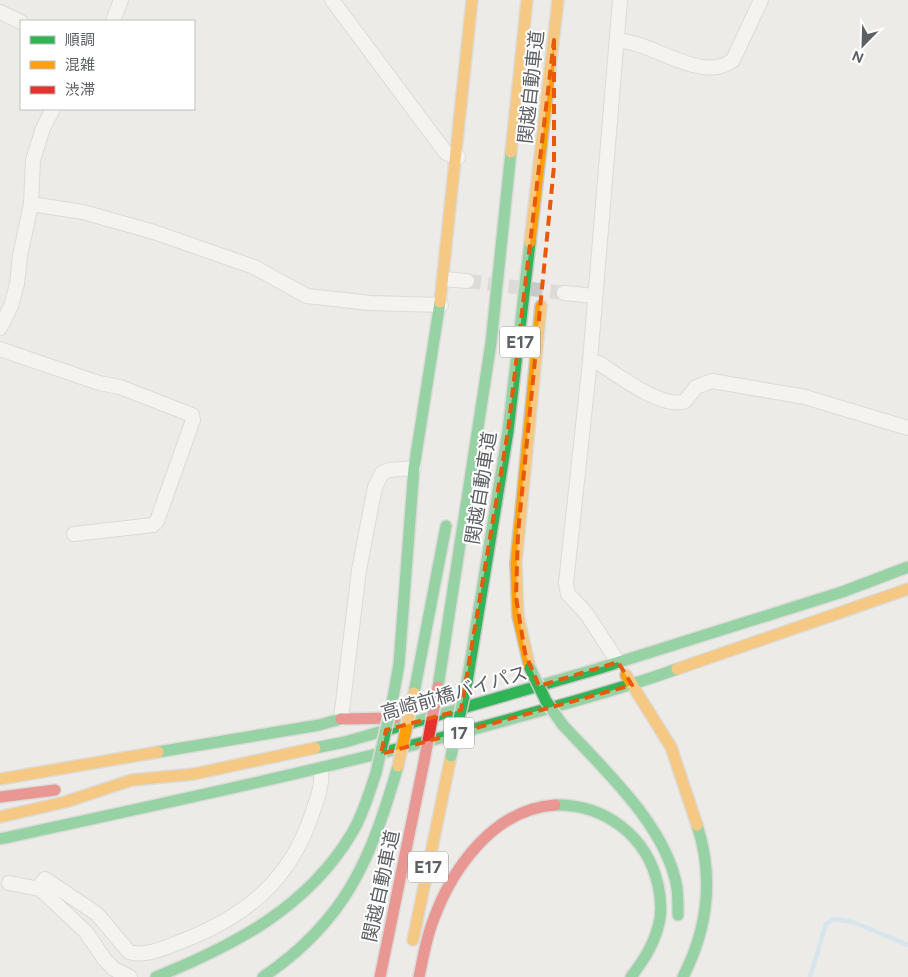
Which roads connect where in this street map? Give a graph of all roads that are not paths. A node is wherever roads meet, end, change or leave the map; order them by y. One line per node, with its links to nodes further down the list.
1 (121, 0): 9 (street)
2 (332, 0): 15 (street)
3 (472, 0): 15 (main road)
4 (527, 0): 24 (main road, 関越自動車道 / E17)
5 (558, 0): 11 (main road, 関越自動車道 / E17)
6 (620, 0): 12 (street)
7 (761, 0): 12 (street)
8 (0, 12): 10 (street)
9 (113, 20)
10 (20, 22)
11 (554, 40): 14 (main road); 51 (main road, 関越自動車道 / E17, bridge)
12 (618, 41): 21 (street)
13 (52, 110): 16 (street)
14 (554, 137)
15 (458, 157): 17 (main road)
16 (31, 204): 22 (street); 23 (street)
17 (444, 279): 18 (street); 22 (main road)
18 (467, 281)
19 (564, 293): 21 (street)
20 (542, 294): 49 (main road, bridge)
21 (594, 296): 26 (street)
22 (441, 305): 29 (main road)
23 (0, 328)
24 (491, 342): 28 (main road); 55 (main road, 関越自動車道 / E17, bridge)
25 (0, 350): 31 (street)
26 (590, 361): 27 (street); 34 (street)
27 (908, 428)
28 (465, 432)
29 (414, 468): 37 (street); 50 (main road, bridge)
30 (448, 515): 54 (main road, bridge)
31 (74, 534)
32 (908, 567): 34 (main road, 高崎前橋バイパス / 17)
33 (908, 589): 35 (main road, 高崎前橋バイパス / 17)
34 (618, 662): 35 (main road); 36 (main road, 高崎前橋バイパス / 17)
35 (632, 685): 38 (main road, 高崎前橋バイパス / 17); 58 (main road)
36 (452, 712): 37 (main road); 40 (main road, 高崎前橋バイパス / 17)
37 (341, 719): 39 (main road)
38 (321, 769): 43 (main road, 高崎前橋バイパス / 17); 48 (street)
39 (0, 779)
40 (132, 780): 41 (main road); 42 (main road, 高崎前橋バイパス / 17)
41 (0, 797)
42 (0, 817)
43 (47, 831): 44 (main road, 高崎前橋バイパス / 17); 45 (main road)
44 (0, 839)
45 (22, 846)
46 (9, 883): 47 (street)
47 (40, 889): 48 (street); 52 (street)
48 (230, 919): 50 (street)
49 (676, 927)
50 (238, 941): 53 (main road)
51 (411, 948)
52 (130, 977)
53 (156, 977)
54 (263, 977)
55 (380, 977)
56 (418, 977): 57 (main road)
57 (631, 977)
58 (683, 977)

